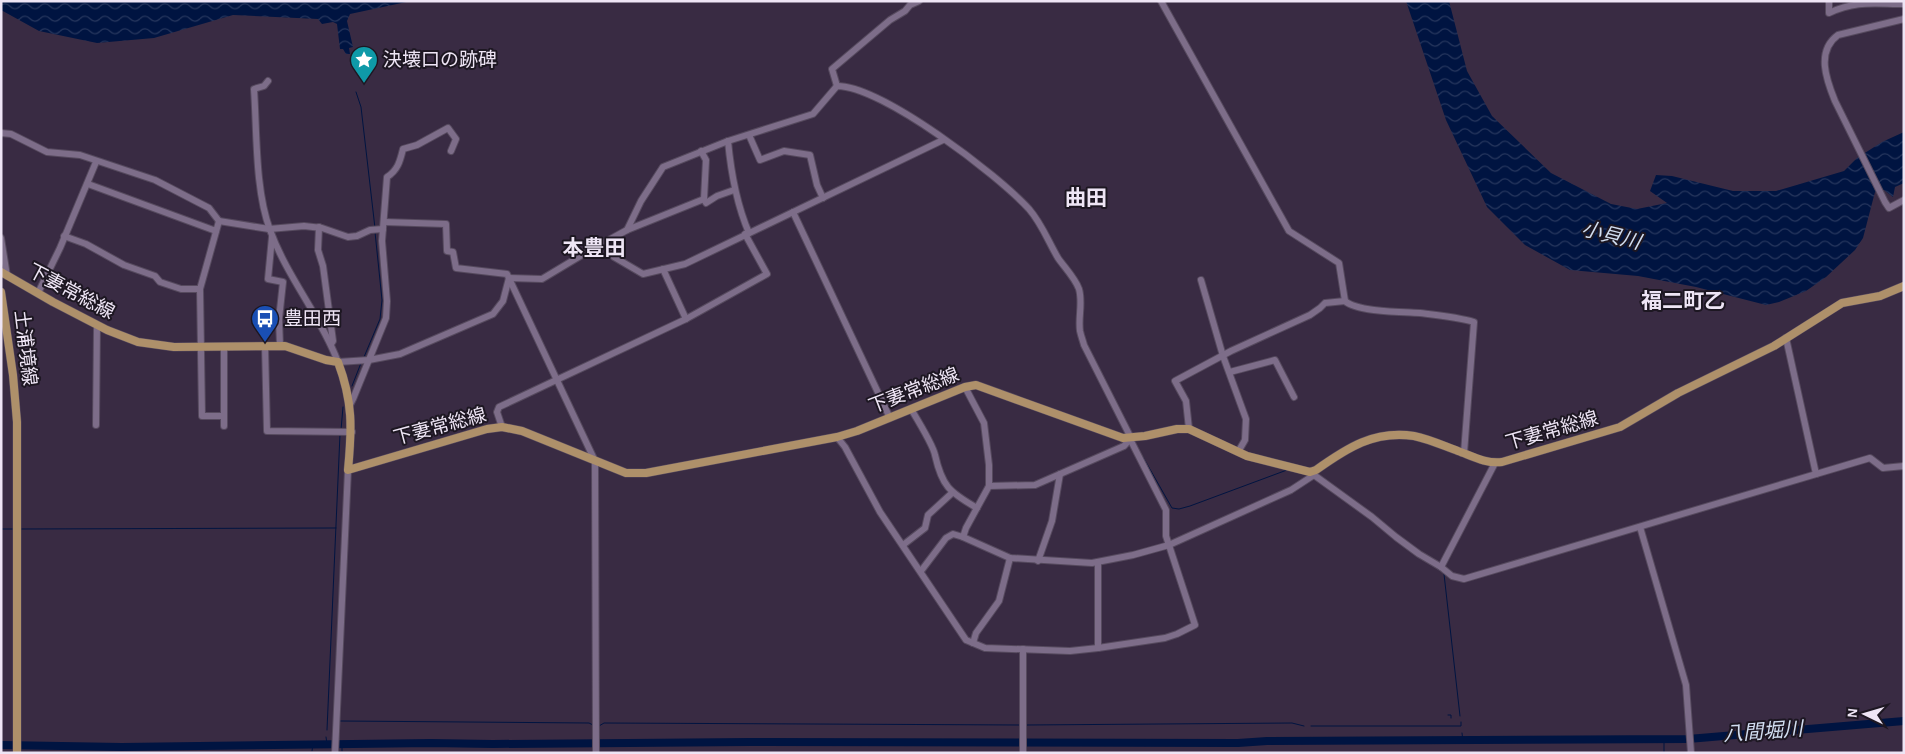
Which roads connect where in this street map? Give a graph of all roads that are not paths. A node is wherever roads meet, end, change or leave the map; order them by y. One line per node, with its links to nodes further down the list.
1 (918, 1): 7 (street)
2 (1161, 1): 40 (street)
3 (1828, 1): 4 (street)
4 (1904, 4)
5 (1904, 20): 19 (street)
6 (268, 81): 24 (street)
7 (837, 86): 9 (street); 10 (street)
8 (1, 133): 14 (street)
9 (749, 135): 11 (street); 17 (street)
10 (943, 140): 17 (street); 66 (street)
11 (728, 141): 13 (street); 16 (street)
12 (451, 151): 22 (street)
13 (701, 151): 18 (street); 25 (street)
14 (96, 162): 15 (street); 21 (street)
15 (88, 184): 26 (street); 28 (street)
16 (734, 190): 18 (street); 27 (street)
17 (823, 198): 20 (street)
18 (704, 199): 25 (street)
19 (1904, 200)
20 (793, 212): 27 (street); 59 (street)
21 (219, 221): 24 (street); 26 (street)
22 (382, 226): 23 (street); 34 (street); 50 (street)
23 (319, 227): 24 (street); 44 (street)
24 (269, 229): 29 (street)
25 (627, 230): 31 (street)
26 (216, 231): 37 (street)
27 (747, 233): 32 (street); 41 (street)
28 (64, 236): 37 (street); 39 (street)
29 (272, 236): 44 (street); 47 (street)
30 (1, 238): 33 (street)
31 (604, 242): 32 (street); 34 (street)
32 (663, 269): 41 (street)
33 (4, 274): 39 (main road, 下妻常総線)
34 (510, 278): 50 (street); 53 (street)
35 (1201, 280): 49 (street)
36 (1904, 286): 43 (main road, 下妻常総線)
37 (200, 289): 48 (street)
38 (1, 292): 92 (main road, 土浦境線)
39 (38, 293): 42 (main road, 下妻常総線)
40 (1345, 300): 49 (street); 68 (street)
41 (686, 319): 53 (street)
42 (96, 325): 48 (main road, 下妻常総線); 60 (street)
43 (1786, 338): 70 (main road, 下妻常総線); 75 (street)
44 (331, 344): 51 (street)
45 (224, 346): 46 (main road, 下妻常総線); 48 (main road, 下妻常総線); 58 (street)
46 (265, 346): 47 (main road, 下妻常総線); 64 (street)
47 (280, 346): 51 (main road, 下妻常総線)
48 (200, 347): 58 (street)
49 (1224, 356): 52 (street); 63 (street)
50 (368, 360): 51 (street); 56 (street)
51 (338, 362): 56 (main road)
52 (1230, 372): 55 (street); 67 (street)
53 (557, 381): 62 (street); 69 (street)
54 (965, 387): 57 (main road, 下妻常総線); 66 (main road, 下妻常総線); 76 (street)
55 (1294, 397)
56 (350, 405): 64 (main road)
57 (911, 409): 59 (main road, 下妻常総線); 77 (street)
58 (224, 416): 61 (street)
59 (890, 418): 65 (main road, 下妻常総線)
60 (96, 425)
61 (224, 426)
62 (502, 427): 69 (main road, 下妻常総線); 72 (main road, 下妻常総線)
63 (1189, 429): 66 (main road, 下妻常総線); 67 (main road)
64 (344, 432): 72 (main road)
65 (837, 437): 69 (main road, 下妻常総線); 81 (street)
66 (1131, 440): 74 (street); 82 (street)
67 (1238, 452): 73 (main road)
68 (1464, 454): 70 (main road, 下妻常総線); 73 (main road, 下妻常総線)
69 (595, 461): 94 (street)
70 (1495, 463): 86 (street)
71 (1904, 466): 75 (street)
72 (348, 470): 93 (street)
73 (1313, 473): 82 (street); 86 (street)
74 (1060, 474): 76 (street); 84 (street)
75 (1816, 474): 79 (street)
76 (989, 486): 78 (street)
77 (952, 492): 78 (street); 81 (street)
78 (976, 508): 80 (street)
79 (1640, 528): 86 (street); 91 (street)
80 (963, 537): 83 (street); 87 (street)
81 (903, 545): 87 (street)
82 (1169, 545): 85 (street); 89 (street)
83 (1010, 558): 84 (street); 88 (street)
84 (1038, 561): 85 (street)
85 (1098, 562): 89 (street)
86 (1441, 567)
87 (922, 571): 88 (street)
88 (973, 643): 90 (street)
89 (1098, 648): 90 (street)
90 (1023, 649): 95 (street)
91 (1691, 750)
92 (17, 753)
93 (335, 753)
94 (596, 753)
95 (1023, 753)

